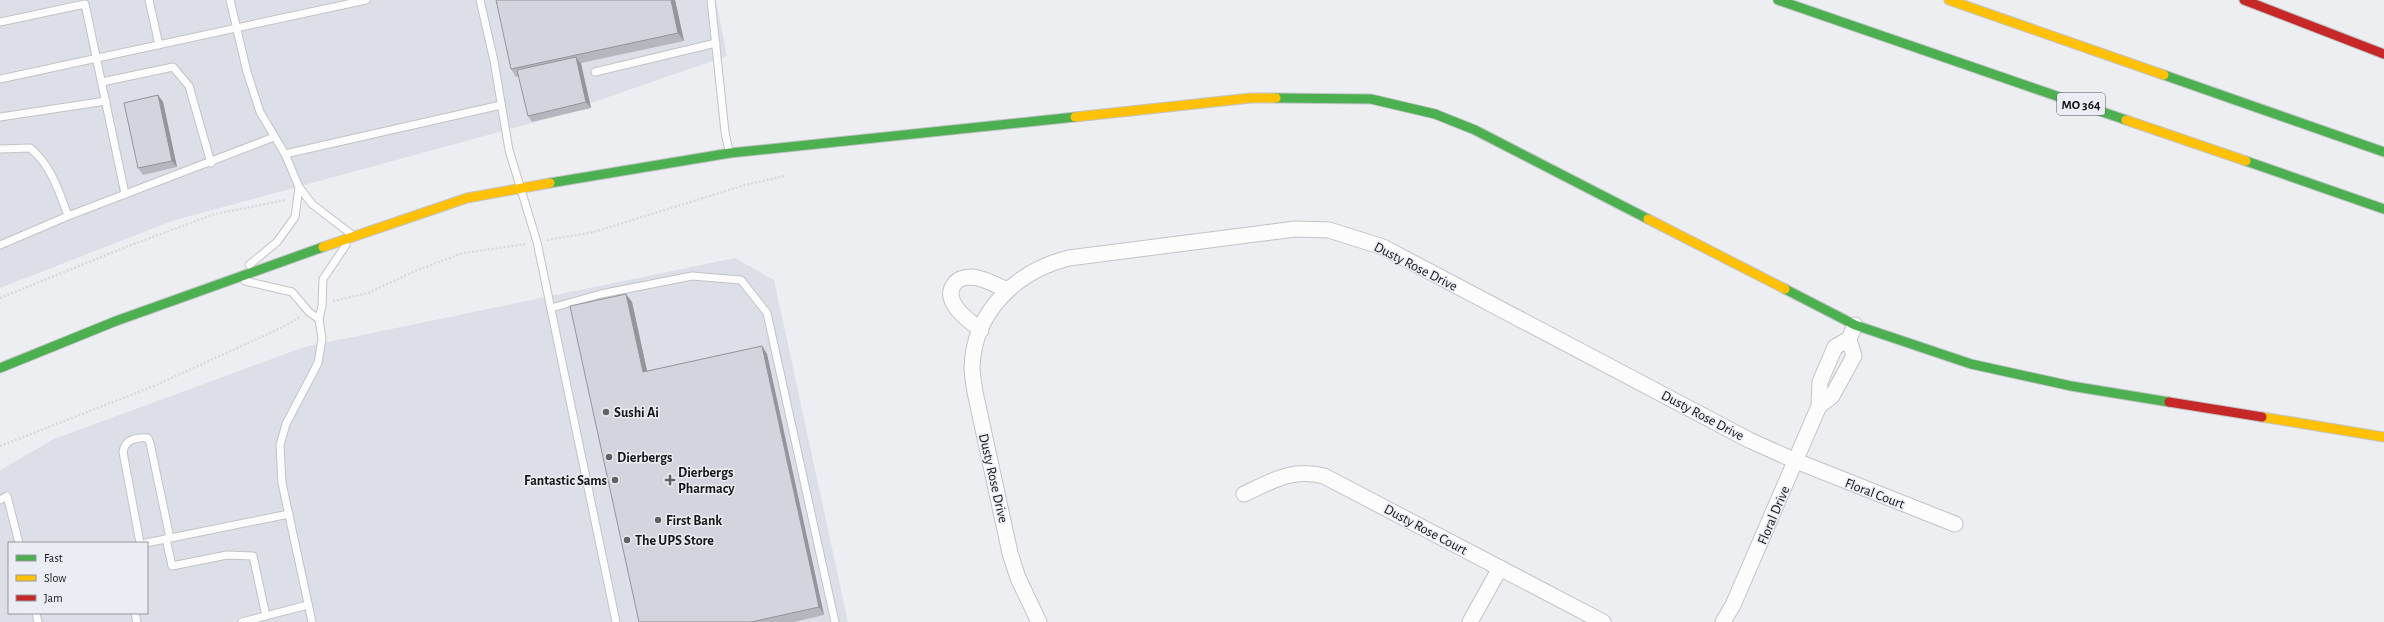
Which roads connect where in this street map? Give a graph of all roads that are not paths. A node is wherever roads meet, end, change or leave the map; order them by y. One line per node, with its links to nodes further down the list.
1 (148, 0): 13 (lane)
2 (230, 0): 11 (lane)
3 (366, 0): 11 (lane)
4 (480, 0): 20 (lane)
5 (711, 0): 12 (lane)
6 (1778, 0): 31 (main road, MO 364)
7 (1949, 0): 24 (main road)
8 (2244, 0): 14 (main road)
9 (85, 2): 10 (lane); 15 (lane)
10 (0, 22)
11 (237, 29): 13 (lane); 22 (lane)
12 (716, 43): 16 (lane); 25 (lane)
13 (159, 45): 15 (lane)
14 (2384, 54)
15 (97, 59): 17 (lane); 18 (lane)
16 (594, 72)
17 (0, 79)
18 (102, 82): 19 (lane); 27 (lane)
19 (106, 101): 21 (lane); 30 (lane)
20 (501, 105): 26 (lane); 29 (lane)
21 (0, 117)
22 (274, 137): 26 (lane); 27 (lane)
23 (0, 149): 32 (lane)
24 (2384, 152)
25 (730, 153): 29 (main road); 39 (main road)
26 (285, 154): 28 (lane)
27 (211, 163): 30 (lane)
28 (299, 187): 33 (lane); 35 (lane)
29 (521, 188): 33 (main road); 37 (lane)
30 (125, 194): 32 (lane)
31 (2384, 210)
32 (68, 216): 34 (lane)
33 (353, 236): 35 (main road); 38 (lane)
34 (0, 245)
35 (232, 278): 38 (lane); 42 (main road)
36 (1007, 290): 40 (street, Dusty Rose Drive); 40 (street); 45 (street, Dusty Rose Drive)
37 (551, 308): 59 (lane); 60 (lane)
38 (319, 319): 48 (lane)
39 (1855, 325): 41 (street); 44 (main road)
40 (981, 330): 61 (street, Dusty Rose Drive)
41 (1849, 339): 43 (street, Floral Drive); 43 (street, Floral Drive)
42 (0, 368)
43 (1819, 406): 45 (street, Floral Drive)
44 (2384, 437)
45 (1796, 461): 49 (street, Floral Court); 64 (street, Floral Drive)
46 (1244, 494): 54 (street, Dusty Rose Court)
47 (0, 500): 51 (lane)
48 (289, 514): 50 (lane); 55 (lane)
49 (1955, 524)
50 (168, 538): 52 (lane); 53 (lane); 56 (lane)
51 (19, 542)
52 (140, 542)
53 (148, 543)
54 (1500, 568): 62 (street); 63 (street, Dusty Rose Court)
55 (308, 605): 56 (lane); 58 (lane)
56 (266, 616): 57 (lane)
57 (242, 622)
58 (312, 622)
59 (616, 622)
60 (835, 622)
61 (1039, 622)
62 (1470, 622)
63 (1603, 622)
64 (1723, 622)

